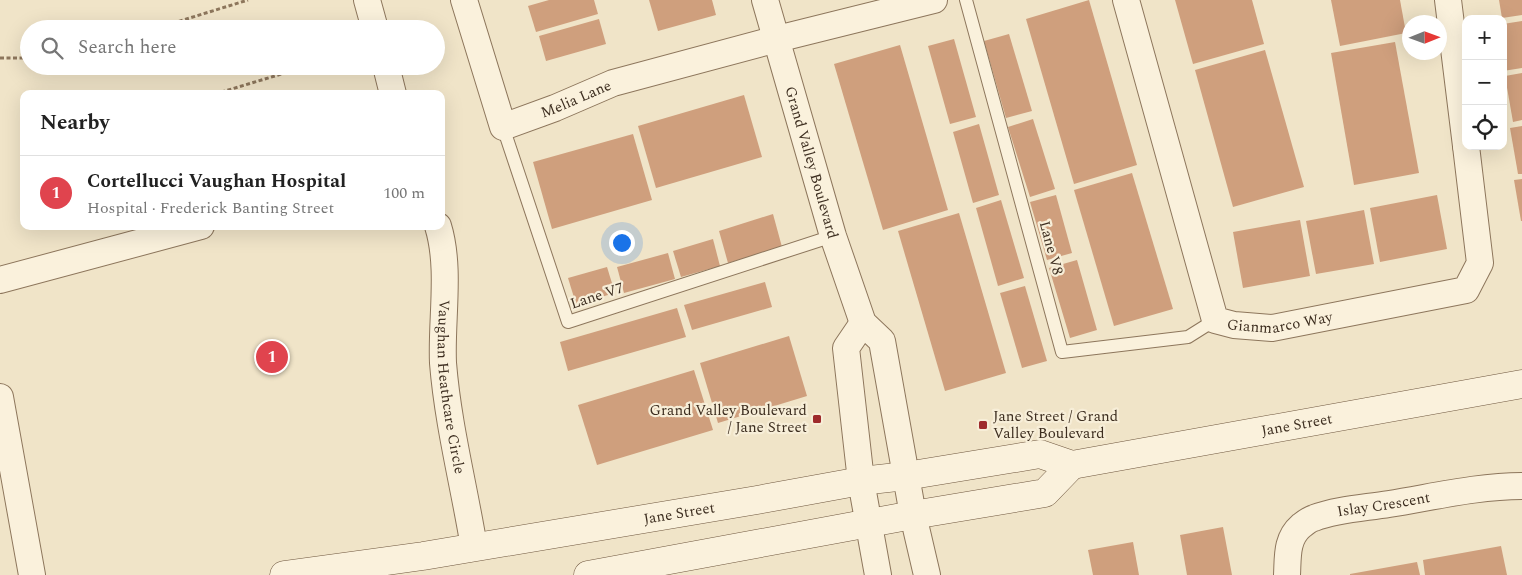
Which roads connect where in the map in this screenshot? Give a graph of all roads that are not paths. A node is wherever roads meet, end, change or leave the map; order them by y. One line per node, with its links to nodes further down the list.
1 (367, 0): 8 (street)
2 (464, 0): 13 (street)
3 (765, 0): 9 (street, Grand Valley Boulevard)
4 (934, 0): 9 (street)
5 (966, 0): 19 (lane, Lane V8)
6 (1126, 0): 19 (street, Gianmarco Way)
7 (1448, 0): 12 (street, Gianmarco Way)
8 (373, 20)
9 (777, 39): 13 (street, Melia Lane); 17 (street, Grand Valley Boulevard)
10 (389, 75): 11 (street)
11 (393, 90)
12 (1462, 114)
13 (503, 127): 17 (lane, Lane V7)
14 (1466, 150): 19 (street, Gianmarco Way)
15 (186, 230): 18 (street)
16 (439, 230): 29 (street, Vaughan Heathcare Circle)
17 (833, 236): 20 (street, Grand Valley Boulevard)
18 (0, 280)
19 (1215, 320)
20 (863, 323): 24 (street, Grand Valley Boulevard); 25 (street)
21 (1522, 384): 23 (main road, Jane Street)
22 (0, 397): 30 (street)
23 (1072, 465): 24 (main road, Jane Street); 27 (main road)
24 (906, 476): 25 (main road, Jane Street); 27 (street, Grand Valley Boulevard)
25 (861, 481): 28 (street); 29 (main road, Jane Street)
26 (1522, 486): 35 (street, Islay Crescent)
27 (913, 515): 28 (main road); 34 (street, Grand Valley Boulevard)
28 (870, 523): 32 (main road); 33 (street)
29 (474, 547): 31 (main road, Jane Street)
30 (32, 575)
31 (284, 575)
32 (588, 575)
33 (878, 575)
34 (927, 575)
35 (1287, 575)

